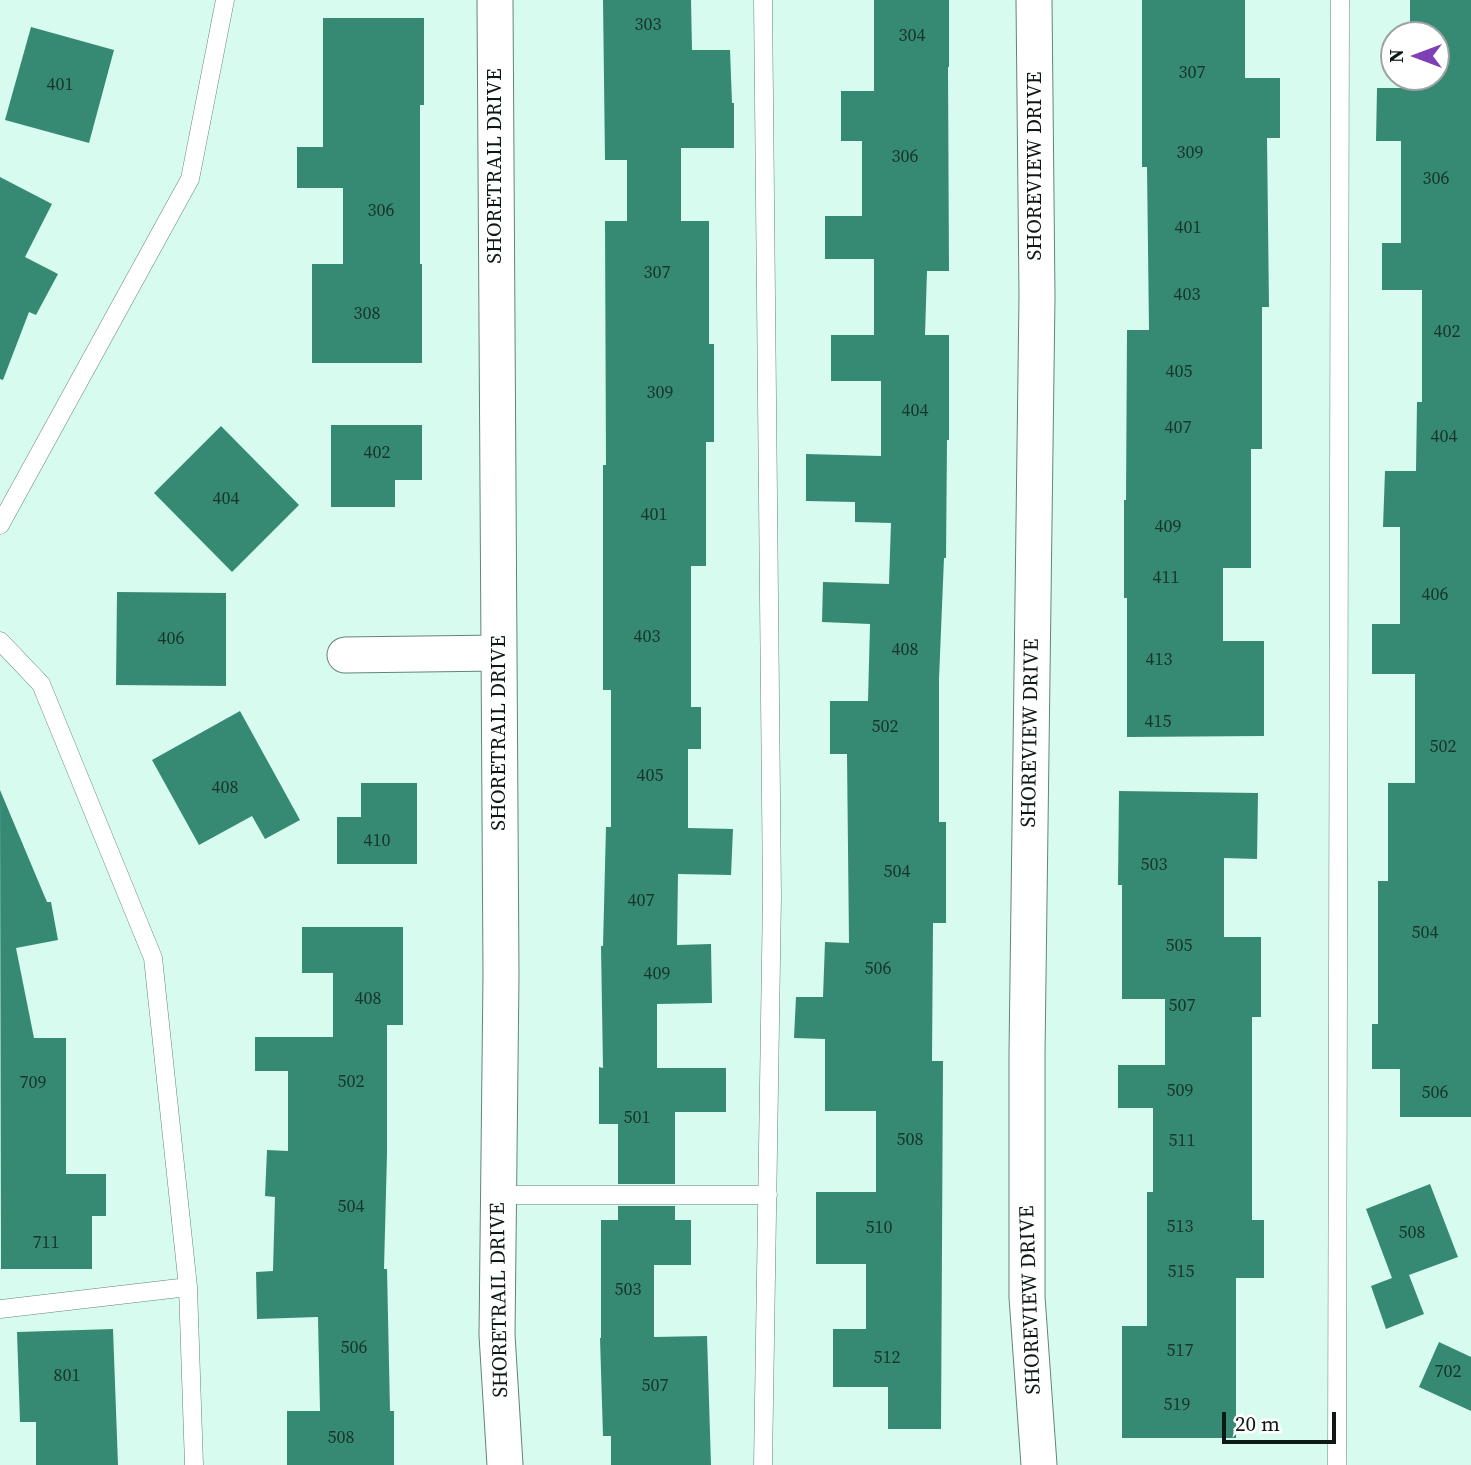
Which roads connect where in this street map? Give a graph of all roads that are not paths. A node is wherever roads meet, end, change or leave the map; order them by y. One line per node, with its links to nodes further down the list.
1 (225, 0): 6 (lane)
2 (495, 0): 8 (street, SHORETRAIL DRIVE)
3 (763, 0): 11 (lane)
4 (1034, 0): 17 (street, SHOREVIEW DRIVE)
5 (1340, 0): 18 (lane)
6 (0, 525)
7 (0, 641): 12 (lane)
8 (499, 653): 9 (street); 10 (street, SHORETRAIL DRIVE)
9 (345, 655)
10 (499, 1195): 11 (lane); 15 (street, SHORETRAIL DRIVE)
11 (768, 1195): 16 (lane)
12 (188, 1287): 13 (lane); 14 (lane)
13 (0, 1309)
14 (194, 1465)
15 (505, 1465)
16 (763, 1465)
17 (1039, 1465)
18 (1337, 1465)

